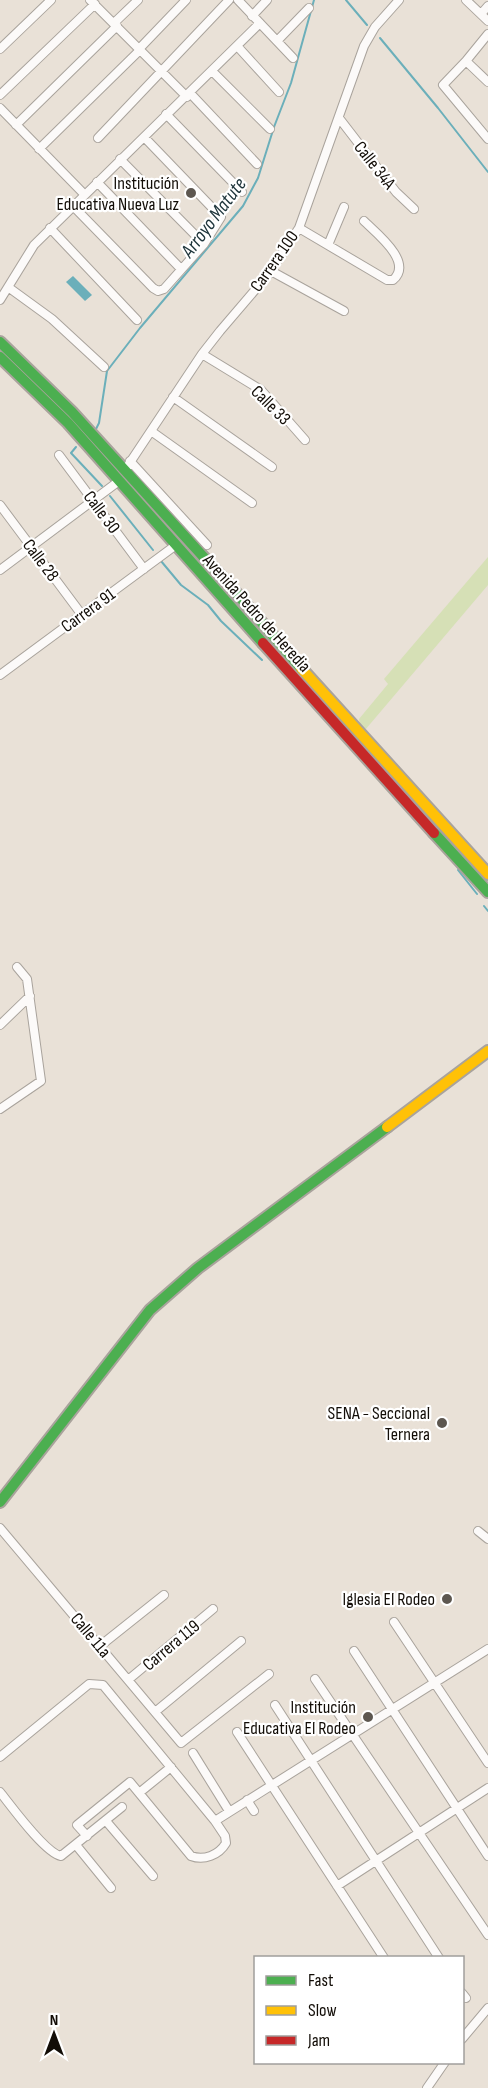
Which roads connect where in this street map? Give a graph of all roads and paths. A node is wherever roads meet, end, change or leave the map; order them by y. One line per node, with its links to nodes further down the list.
1 (51, 0): 20 (street)
2 (138, 0): 16 (street)
3 (186, 0): 21 (street)
4 (229, 0): 24 (street)
5 (238, 0): 13 (street)
6 (267, 0): 13 (street)
7 (399, 0): 32 (street, Carrera 100)
8 (466, 0): 12 (street)
9 (93, 2): 16 (street); 28 (street)
10 (488, 6): 12 (street)
11 (309, 8): 18 (street)
12 (481, 14): 14 (street)
13 (252, 16): 15 (street)
14 (488, 21)
15 (260, 23): 18 (street); 19 (street)
16 (115, 24): 21 (street); 33 (street)
17 (488, 34): 23 (street)
18 (278, 40): 22 (street)
19 (238, 47): 25 (street); 27 (street)
20 (0, 49)
21 (140, 49): 24 (street); 38 (street)
22 (293, 58)
23 (466, 61): 26 (street); 37 (street)
24 (161, 71): 29 (street); 35 (street)
25 (212, 71): 29 (street); 34 (street)
26 (488, 82)
27 (279, 92)
28 (0, 95)
29 (188, 95): 31 (street); 40 (street)
30 (0, 108): 33 (street)
31 (166, 114): 36 (street); 42 (street)
32 (339, 118): 46 (street, Calle 34A); 49 (street, Carrera 100)
33 (16, 125): 38 (street)
34 (270, 129)
35 (98, 138)
36 (144, 138): 39 (street); 50 (street)
37 (488, 139)
38 (39, 149): 43 (street)
39 (120, 159): 41 (street); 50 (street)
40 (257, 164)
41 (97, 182): 43 (street); 52 (street)
42 (242, 192)
43 (84, 194): 44 (street)
44 (73, 206): 48 (street); 52 (street)
45 (344, 207): 51 (street)
46 (414, 209)
47 (363, 221): 51 (street)
48 (50, 228): 54 (street); 57 (street)
49 (299, 228): 51 (street); 53 (street, Carrera 100)
50 (204, 244): 52 (street)
51 (328, 245)
52 (181, 269)
53 (271, 271): 56 (street); 59 (street, Carrera 100)
54 (8, 286): 55 (street); 61 (street)
55 (0, 300)
56 (344, 311)
57 (137, 320)
58 (0, 342): 66 (main road, Avenida Pedro de Heredia)
59 (202, 354): 62 (street, Carrera 100); 64 (street, Calle 33)
60 (0, 357): 68 (main road, Avenida Pedro de Heredia)
61 (104, 367)
62 (173, 397): 63 (street, Carrera 100); 67 (street)
63 (151, 431): 66 (street, Carrera 100); 70 (street)
64 (305, 440)
65 (59, 456): 69 (street, Calle 30)
66 (127, 465): 73 (street); 79 (main road, Avenida Pedro de Heredia)
67 (272, 467)
68 (118, 481): 69 (street); 72 (main road, Avenida Pedro de Heredia)
69 (93, 500): 74 (street); 75 (street, Calle 30)
70 (252, 503)
71 (0, 505): 74 (street, Calle 28)
72 (176, 545): 75 (street, Carrera 91); 80 (main road, Avenida Pedro de Heredia)
73 (207, 545)
74 (31, 546): 76 (street); 77 (street, Calle 28)
75 (144, 569): 77 (street, Carrera 91)
76 (0, 570)
77 (82, 615): 78 (street, Carrera 91)
78 (0, 675)
79 (488, 874)
80 (488, 892)
81 (17, 967): 82 (street)
82 (30, 996): 83 (street); 85 (street)
83 (0, 1025)
84 (488, 1051): 86 (main road)
85 (1, 1106)
86 (0, 1502)
87 (0, 1528): 94 (street, Calle 11a)
88 (478, 1531): 89 (street)
89 (488, 1539)
90 (164, 1595): 94 (street)
91 (213, 1609): 99 (street, Carrera 119)
92 (394, 1622): 100 (street)
93 (241, 1641): 103 (street)
94 (100, 1646): 99 (street, Calle 11a)
95 (488, 1648): 100 (street)
96 (354, 1651): 102 (street)
97 (269, 1674): 103 (street, Calle 11a)
98 (315, 1679): 105 (street)
99 (128, 1680): 103 (street, Calle 11a)
100 (435, 1683): 102 (street); 109 (street)
101 (275, 1705): 108 (street)
102 (392, 1709): 105 (street); 117 (street)
103 (155, 1712)
104 (237, 1732): 111 (street)
105 (352, 1734): 108 (street); 122 (street)
106 (193, 1753): 118 (street)
107 (0, 1757): 110 (street)
108 (310, 1760): 111 (street); 126 (street)
109 (488, 1763)
110 (171, 1767): 114 (street); 121 (street)
111 (271, 1785): 115 (street); 128 (street)
112 (488, 1788): 117 (street)
113 (0, 1792): 124 (street)
114 (139, 1793): 121 (street); 123 (street)
115 (247, 1800): 118 (street); 119 (street)
116 (122, 1807): 120 (street)
117 (457, 1809): 122 (street); 125 (street)
118 (229, 1811): 121 (street)
119 (254, 1811)
120 (106, 1821): 123 (street); 127 (street)
121 (215, 1821)
122 (419, 1833): 126 (street); 130 (street)
123 (87, 1836): 124 (street)
124 (76, 1845): 129 (street)
125 (488, 1856)
126 (376, 1861): 128 (street); 132 (street)
127 (153, 1876)
128 (337, 1886): 131 (street)
129 (111, 1888)
130 (488, 1935)
131 (383, 1956)
132 (438, 1956)
133 (488, 2008): 134 (street)
134 (464, 2037)
135 (444, 2064): 136 (street)
136 (427, 2088)

